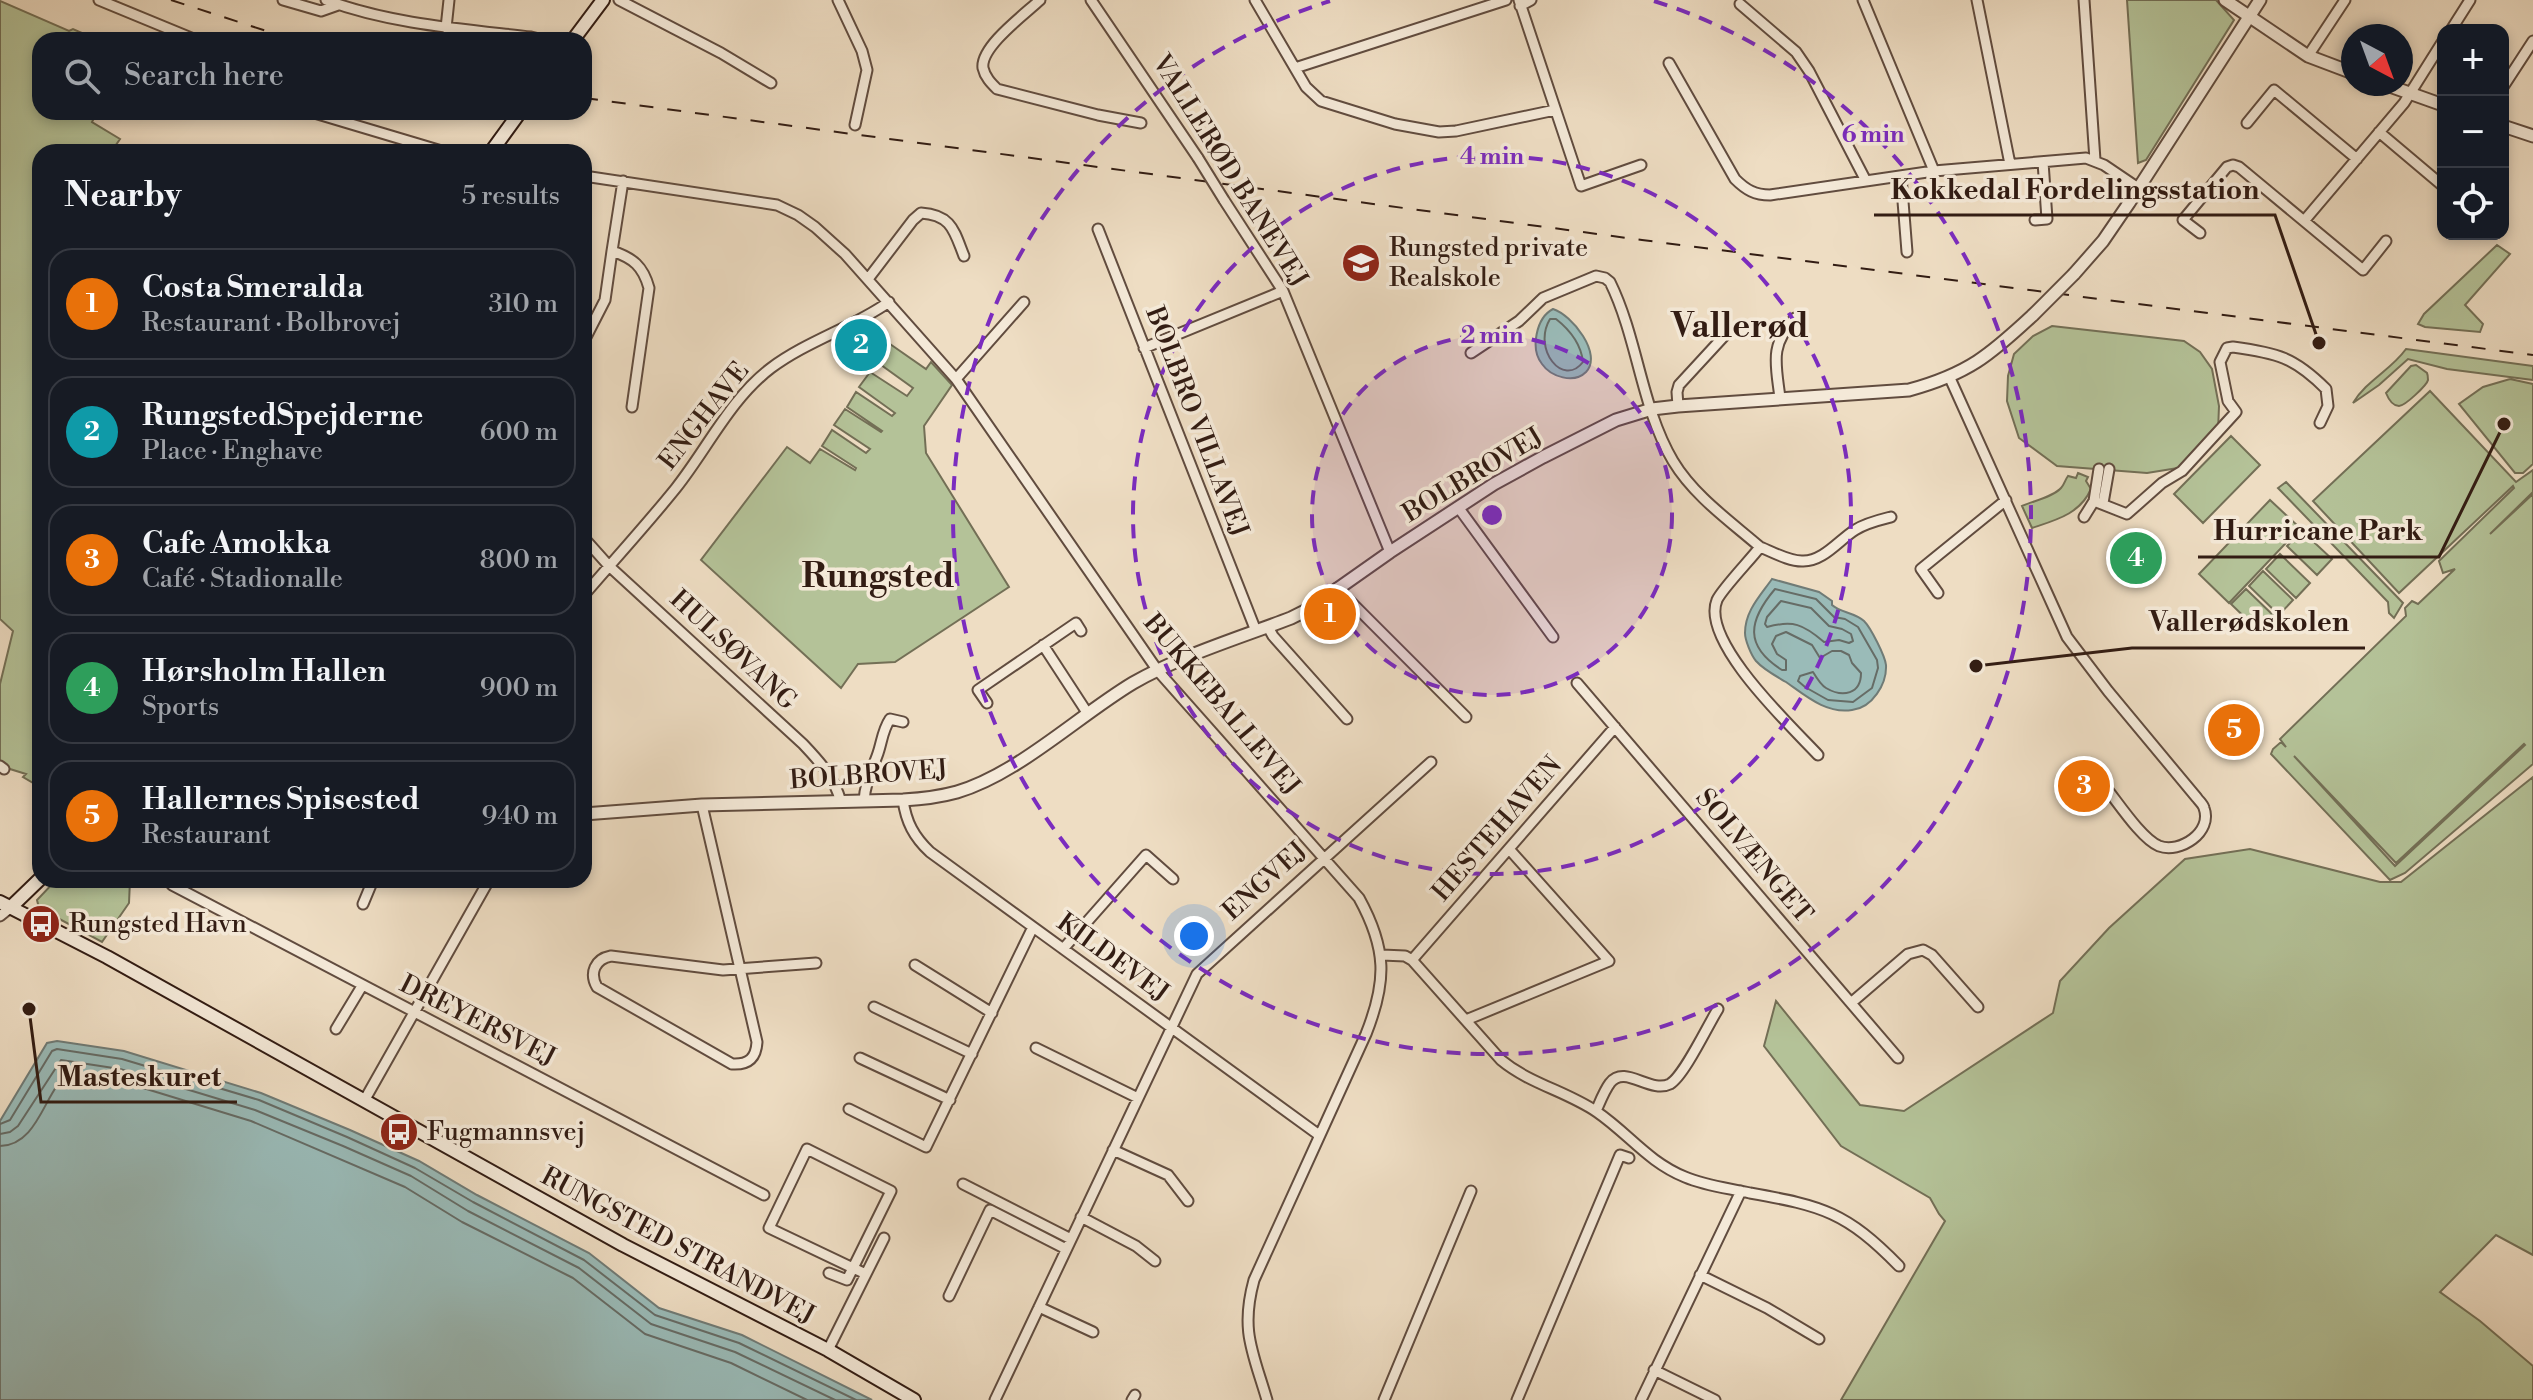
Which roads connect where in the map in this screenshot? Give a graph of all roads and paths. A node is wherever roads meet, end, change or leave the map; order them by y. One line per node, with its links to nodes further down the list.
1 (99, 0): 27 (street)
2 (283, 0): 23 (street)
3 (326, 0): 23 (street)
4 (449, 0): 26 (street)
5 (603, 0): 29 (main road)
6 (619, 0): 37 (street)
7 (838, 0): 47 (street)
8 (1040, 0): 45 (street)
9 (1091, 0): 74 (street, VALLERØD BANEVEJ, bridge)
10 (1255, 0): 34 (street)
11 (1506, 0): 34 (street)
12 (1531, 0): 20 (street)
13 (1863, 0): 58 (street)
14 (1977, 0): 56 (street)
15 (2084, 0): 54 (street)
16 (2225, 0): 24 (street)
17 (2260, 0): 24 (street, BOLBROVEJ)
18 (2345, 0): 32 (street)
19 (2470, 0): 25 (street)
20 (1520, 3): 42 (street)
21 (356, 4): 23 (street); 26 (street)
22 (1740, 4): 62 (street)
23 (338, 5)
24 (2249, 18): 32 (street); 64 (street, BOLBROVEJ)
25 (2455, 24)
26 (446, 28): 28 (street)
27 (177, 32)
28 (484, 32)
29 (579, 32)
30 (2533, 41): 36 (street)
31 (2437, 50): 38 (street)
32 (2308, 56): 35 (street)
33 (1669, 63): 62 (street)
34 (1295, 68): 42 (street)
35 (2341, 68)
36 (2509, 78)
37 (771, 83)
38 (2413, 87)
39 (2413, 94): 41 (street)
40 (2408, 96): 49 (street)
41 (2437, 103)
42 (1555, 110): 57 (street)
43 (338, 120): 51 (street)
44 (514, 120): 52 (main road)
45 (1141, 123)
46 (2247, 123): 53 (street)
47 (855, 125)
48 (2509, 128): 50 (street)
49 (2379, 132): 53 (street); 63 (street)
50 (2533, 136)
51 (418, 144)
52 (497, 144)
53 (2357, 159): 66 (street)
54 (2095, 160): 55 (street); 64 (street)
55 (2043, 162): 56 (street); 65 (street)
56 (2010, 164): 58 (street)
57 (1641, 165)
58 (1934, 171): 59 (street)
59 (1901, 176): 62 (street); 71 (street)
60 (592, 177): 61 (street, BUKKEBALLEVEJ)
61 (623, 181): 70 (street); 73 (street, BUKKEBALLEVEJ)
62 (1866, 181)
63 (2437, 181)
64 (2138, 188): 82 (street, BOLBROVEJ, bridge)
65 (2035, 220)
66 (2304, 221): 68 (street); 69 (street)
67 (1098, 229): 80 (street, BOLBRO VILLAVEJ)
68 (2200, 233)
69 (2386, 241)
70 (612, 251): 78 (street); 86 (street)
71 (1907, 252)
72 (964, 256): 73 (street)
73 (868, 279): 75 (street, BUKKEBALLEVEJ)
74 (1283, 291): 80 (street); 97 (street, VALLERØD BANEVEJ)
75 (889, 302): 83 (street, BUKKEBALLEVEJ); 98 (street, ENGHAVE)
76 (1024, 302): 83 (street)
77 (1795, 318): 84 (street)
78 (592, 325)
79 (1726, 334): 85 (street)
80 (1144, 348): 104 (street, BOLBRO VILLAVEJ)
81 (1471, 353): 87 (street)
82 (1949, 376): 84 (street, BOLBROVEJ); 90 (street)
83 (956, 379): 107 (street, BUKKEBALLEVEJ)
84 (1780, 398): 85 (street, BOLBROVEJ)
85 (1678, 406): 87 (street, BOLBROVEJ)
86 (632, 407)
87 (1652, 409): 92 (street, BOLBROVEJ); 96 (street)
88 (2320, 423): 91 (street)
89 (2104, 469): 91 (street)
90 (2006, 500): 101 (street); 117 (street)
91 (2099, 502): 94 (street)
92 (1458, 507): 97 (street, BOLBROVEJ); 105 (street)
93 (1891, 517): 96 (street)
94 (2084, 517)
95 (592, 547): 98 (street, HULSØVANG)
96 (1760, 547): 115 (street)
97 (1390, 552): 100 (street, BOLBROVEJ)
98 (609, 566): 99 (street, ENGHAVE); 120 (street, HULSØVANG)
99 (592, 586)
100 (1337, 588): 102 (street, BOLBROVEJ); 111 (street)
101 (1938, 593)
102 (1268, 627): 104 (street, BOLBROVEJ); 112 (street)
103 (1081, 631): 106 (street)
104 (1256, 631): 107 (street, BOLBROVEJ)
105 (1553, 637)
106 (1043, 645): 109 (street); 110 (street)
107 (1158, 671): 110 (street, BOLBROVEJ); 124 (street, BUKKEBALLEVEJ)
108 (1577, 683): 114 (street, SOLVÆNGET)
109 (987, 703)
110 (1088, 714): 118 (street, BOLBROVEJ)
111 (1466, 717)
112 (1347, 719)
113 (903, 722): 119 (street)
114 (1615, 727): 123 (street, HESTEHAVEN); 140 (street, SOLVÆNGET)
115 (1818, 755)
116 (1431, 762): 124 (street, ENGVEJ)
117 (2107, 789)
118 (903, 800): 119 (street, BOLBROVEJ); 132 (street, KILDEVEJ)
119 (864, 801): 120 (street, BOLBROVEJ)
120 (841, 802): 121 (street, BOLBROVEJ)
121 (702, 805): 122 (street, BOLBROVEJ); 138 (street)
122 (592, 813)
123 (1509, 849): 135 (street, HESTEHAVEN); 146 (street)
124 (1324, 858): 134 (street, BUKKEBALLEVEJ); 147 (street, ENGVEJ)
125 (1173, 879): 133 (street)
126 (32, 885): 131 (main road)
127 (178, 888): 139 (street, DREYERSVEJ)
128 (370, 888): 130 (street)
129 (484, 888): 144 (street)
130 (363, 904)
131 (3, 909): 155 (main road, RUNGSTED STRANDVEJ)
132 (1033, 927): 133 (street, KILDEVEJ); 145 (street)
133 (1063, 949): 147 (street, KILDEVEJ)
134 (1382, 955): 135 (street); 158 (street, BUKKEBALLEVEJ)
135 (1412, 960): 146 (street)
136 (816, 963): 138 (street)
137 (915, 965): 145 (street)
138 (741, 970): 138 (street)
139 (362, 986): 144 (street, DREYERSVEJ); 148 (street)
140 (1851, 1003): 142 (street); 152 (street, SOLVÆNGET)
141 (874, 1007): 150 (street)
142 (1978, 1007)
143 (1718, 1009): 157 (street)
144 (414, 1013): 155 (street); 164 (street, DREYERSVEJ)
145 (992, 1013): 150 (street)
146 (1466, 1020): 157 (street)
147 (1171, 1028): 153 (street, ENGVEJ); 158 (street, KILDEVEJ)
148 (336, 1029)
149 (1036, 1048): 153 (street)
150 (972, 1054): 154 (street)
151 (860, 1058): 154 (street)
152 (1898, 1058)
153 (1138, 1098): 159 (street, ENGVEJ)
154 (950, 1100): 156 (street)
155 (364, 1101): 180 (main road, RUNGSTED STRANDVEJ)
156 (849, 1109)
157 (1596, 1111): 163 (street)
158 (1319, 1135): 184 (street, BUKKEBALLEVEJ)
159 (1113, 1150): 165 (street); 166 (street, ENGVEJ)
160 (1629, 1158): 186 (street)
161 (963, 1184): 168 (street)
162 (1471, 1191): 185 (street)
163 (1741, 1191): 171 (street); 175 (street)
164 (764, 1195)
165 (1188, 1201)
166 (1081, 1217): 168 (street, ENGVEJ); 170 (street)
167 (884, 1238): 174 (street)
168 (1071, 1239): 169 (street, ENGVEJ)
169 (1066, 1249): 176 (street); 177 (street, ENGVEJ)
170 (1155, 1261)
171 (1899, 1266)
172 (853, 1268): 172 (street); 173 (street); 174 (street)
173 (829, 1273)
174 (866, 1274): 180 (street)
175 (1700, 1275): 179 (street); 181 (street)
176 (949, 1296)
177 (1039, 1307): 178 (street); 183 (street, ENGVEJ)
178 (1093, 1332)
179 (1819, 1339)
180 (828, 1350): 182 (main road, RUNGSTED STRANDVEJ)
181 (1654, 1370): 187 (street); 188 (street)
182 (914, 1400)
183 (995, 1400)
184 (1267, 1400)
185 (1384, 1400)
186 (1517, 1400)
187 (1641, 1400)
188 (1715, 1400)

